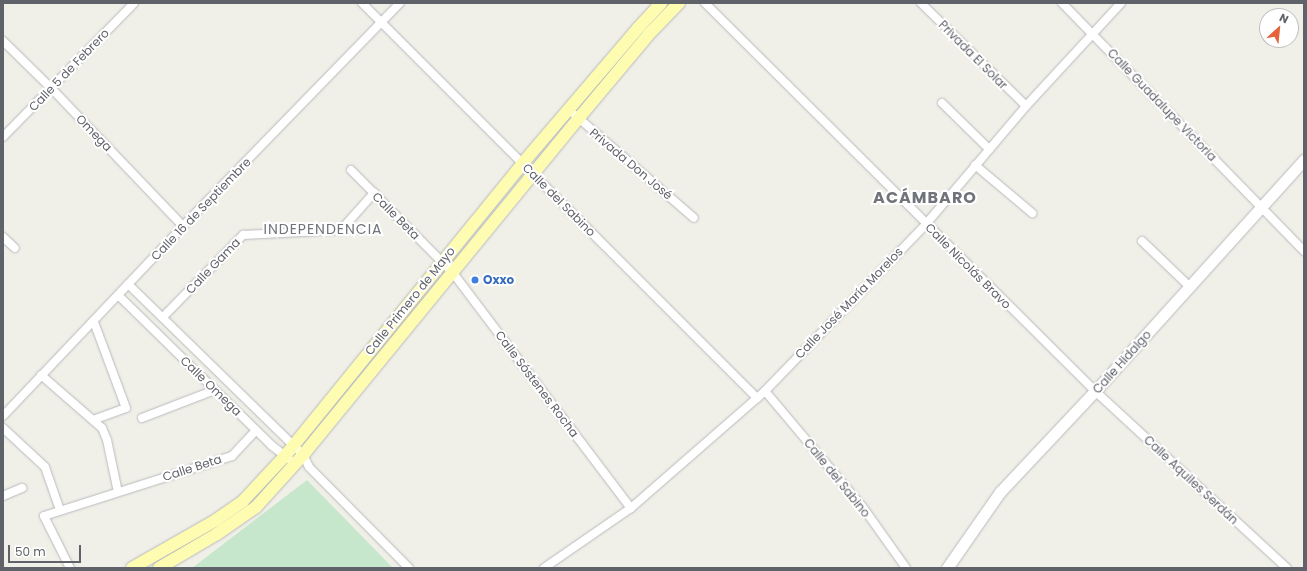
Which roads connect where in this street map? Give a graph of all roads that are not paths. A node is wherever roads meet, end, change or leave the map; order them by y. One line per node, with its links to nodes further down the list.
1 (134, 3): 13 (street, Calle 5 de Febrero)
2 (362, 3): 10 (street, Calle del Sabino)
3 (400, 3): 10 (street, Calle 16 de Septiembre)
4 (661, 3): 16 (main road, Calle Primero de Mayo)
5 (679, 3): 17 (main road, Calle Primero de Mayo)
6 (705, 3): 29 (street, Calle Nicolás Bravo)
7 (921, 3): 15 (street, Privada El Solar)
8 (1062, 3): 11 (street, Calle Guadalupe Victoria)
9 (1121, 3): 11 (street, Calle José María Morelos)
10 (381, 23): 21 (street, Calle del Sabino); 30 (street, Calle 16 de Septiembre)
11 (1094, 34): 15 (street, Calle José María Morelos); 26 (street, Calle Guadalupe Victoria)
12 (3, 41): 13 (street, Omega)
13 (52, 89): 18 (street, Calle 5 de Febrero); 30 (street, Omega)
14 (942, 104): 19 (street)
15 (1026, 106): 19 (street, Calle José María Morelos)
16 (568, 109): 17 (street, Privada Don José); 21 (main road, Calle Primero de Mayo)
17 (578, 119): 24 (main road, Calle Primero de Mayo); 28 (street, Privada Don José)
18 (3, 137)
19 (989, 149): 22 (street, Calle José María Morelos)
20 (1304, 160): 26 (street, Calle Hidalgo)
21 (522, 164): 24 (street, Calle del Sabino); 35 (main road, Calle Primero de Mayo)
22 (975, 165): 27 (street); 29 (street, Calle José María Morelos)
23 (351, 170): 25 (street, Calle Beta)
24 (533, 173): 36 (main road, Calle Primero de Mayo); 46 (street, Calle del Sabino)
25 (374, 194): 35 (street, Calle Beta); 40 (street, Calle Gama)
26 (1261, 209): 34 (street, Calle Guadalupe Victoria); 38 (street, Calle Hidalgo)
27 (1032, 213)
28 (694, 218)
29 (926, 224): 44 (street, Calle José María Morelos); 45 (street, Calle Nicolás Bravo)
30 (183, 226): 37 (street, Calle 16 de Septiembre)
31 (3, 237): 33 (street)
32 (1142, 240): 38 (street)
33 (15, 248)
34 (1304, 251)
35 (442, 262): 36 (street, Calle Sóstenes Rocha); 52 (main road, Calle Primero de Mayo)
36 (453, 272): 53 (main road, Calle Primero de Mayo); 60 (street, Calle Sóstenes Rocha)
37 (128, 284): 39 (street, Calle 16 de Septiembre); 40 (street, Calle Omega)
38 (1190, 287): 45 (street, Calle Hidalgo)
39 (118, 295): 41 (street, Calle 16 de Septiembre); 43 (street, Calle Omega)
40 (163, 317): 52 (street, Calle Omega)
41 (94, 322): 42 (street, Calle 16 de Septiembre); 49 (street)
42 (41, 375): 47 (street, Calle 16 de Septiembre); 49 (street)
43 (215, 390): 48 (street); 51 (street, Calle Omega)
44 (765, 391): 46 (street, Calle José María Morelos); 67 (street, Calle del Sabino)
45 (1095, 391): 68 (street, Calle Hidalgo); 69 (street, Calle Aquiles Serdán)
46 (757, 398): 60 (street, Calle José María Morelos)
47 (3, 416)
48 (142, 418)
49 (93, 420): 58 (street)
50 (3, 428): 61 (street)
51 (256, 430): 54 (street, Calle Omega); 58 (street, Calle Beta)
52 (293, 445): 53 (street, Calle Omega); 54 (main road, Calle Primero de Mayo)
53 (303, 455): 55 (main road, Calle Primero de Mayo); 56 (street, Calle Omega)
54 (285, 456): 55 (street, Calle Omega); 63 (main road, Calle Primero de Mayo)
55 (294, 464): 56 (street); 64 (main road, Calle Primero de Mayo)
56 (309, 467): 65 (street, Calle Omega)
57 (22, 488): 59 (street)
58 (118, 492): 61 (street, Calle Beta)
59 (3, 496)
60 (631, 508): 66 (street, Calle José María Morelos)
61 (60, 510): 62 (street, Calle Beta)
62 (70, 568)
63 (132, 568)
64 (159, 568)
65 (409, 568)
66 (544, 568)
67 (906, 568)
68 (947, 568)
69 (1287, 568)

